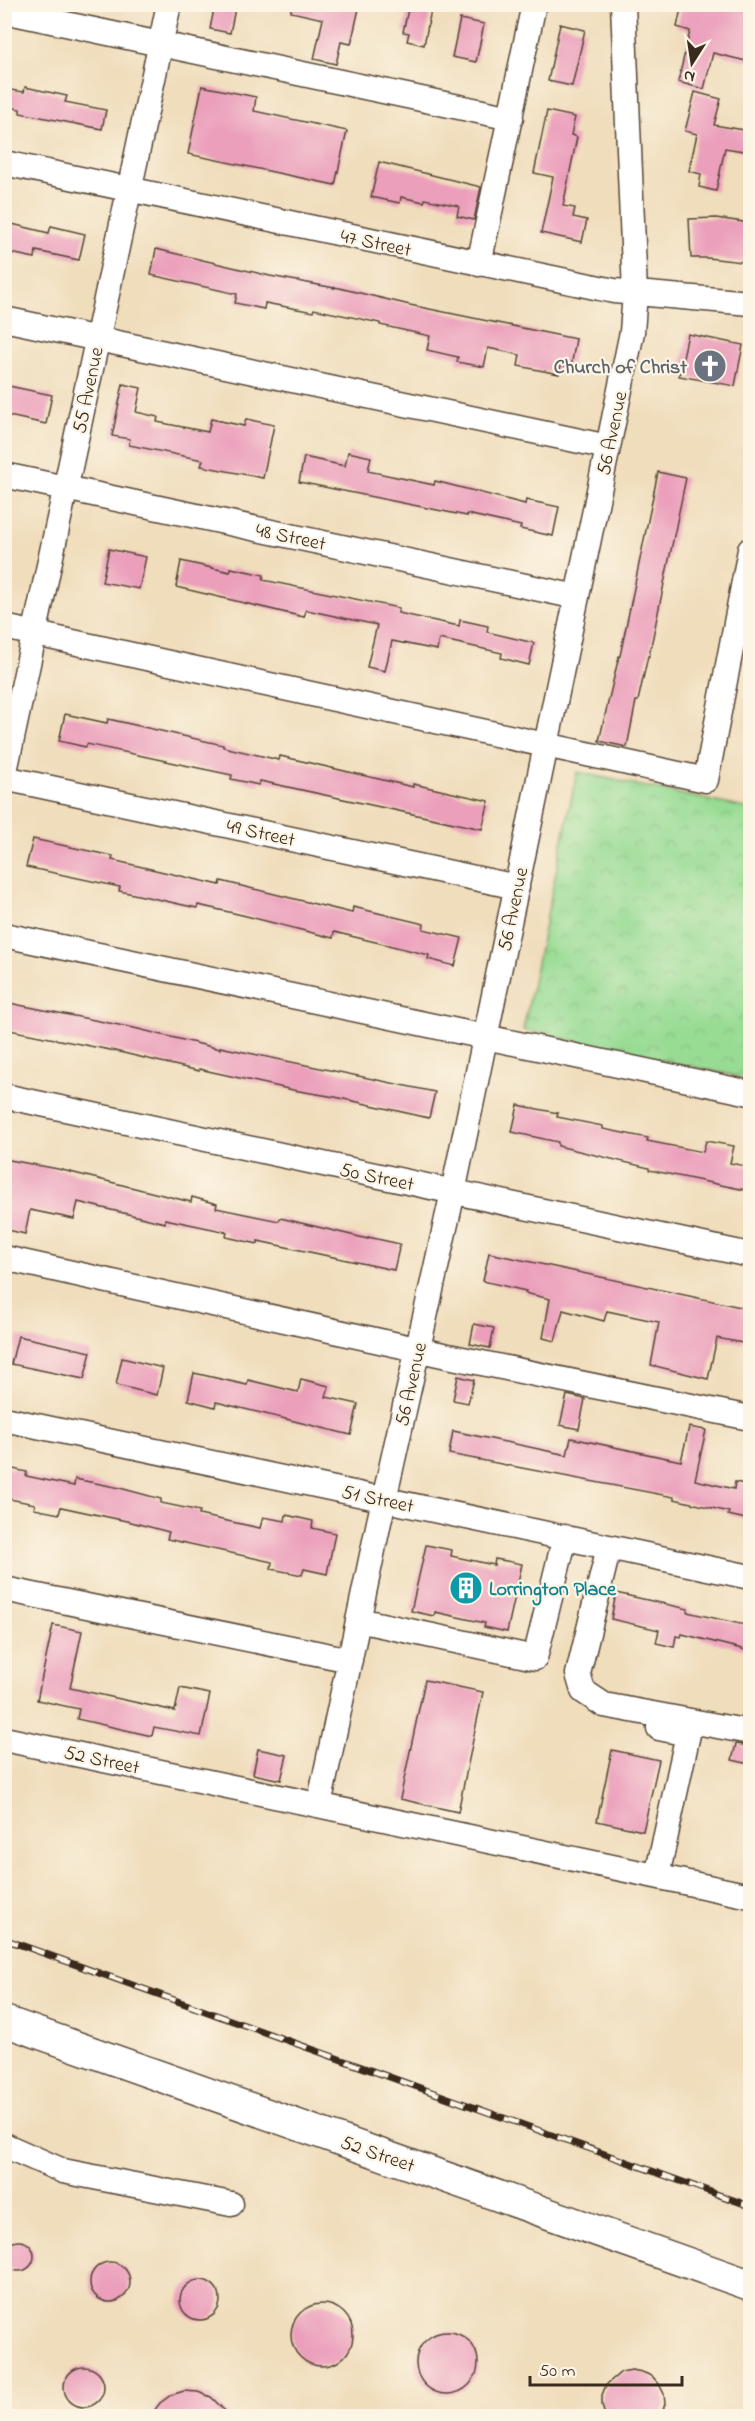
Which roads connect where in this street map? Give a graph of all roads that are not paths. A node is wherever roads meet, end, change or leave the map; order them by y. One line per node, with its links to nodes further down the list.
1 (169, 4): 5 (street, 55 Avenue)
2 (534, 4): 6 (street)
3 (623, 4): 10 (street, 56 Avenue)
4 (4, 11): 5 (street)
5 (161, 44): 6 (street); 8 (street, 55 Avenue)
6 (511, 118): 9 (street)
7 (4, 163): 8 (street, 47 Street)
8 (131, 190): 9 (street, 47 Street); 13 (street, 55 Avenue)
9 (479, 264): 10 (street, 47 Street)
10 (634, 293): 11 (street, 47 Street); 14 (street, 56 Avenue)
11 (750, 303)
12 (4, 319): 13 (street)
13 (98, 339): 14 (street); 16 (street, 55 Avenue)
14 (608, 447): 18 (street, 56 Avenue)
15 (4, 475): 16 (street, 48 Street)
16 (65, 488): 18 (street, 48 Street); 20 (street, 55 Avenue)
17 (750, 550): 21 (street)
18 (577, 597): 21 (street, 56 Avenue)
19 (4, 627): 20 (street)
20 (35, 633): 21 (street); 22 (street, 55 Avenue)
21 (546, 744): 23 (street, 56 Avenue)
22 (4, 777): 23 (street, 49 Street)
23 (517, 887): 25 (street, 56 Avenue)
24 (4, 935): 25 (street)
25 (485, 1036): 26 (street); 28 (street, 56 Avenue)
26 (750, 1092)
27 (4, 1096): 28 (street, 50 Street)
28 (453, 1192): 29 (street, 50 Street); 31 (street, 56 Avenue)
29 (750, 1255)
30 (4, 1258): 31 (street)
31 (418, 1349): 33 (street); 34 (street, 56 Avenue)
32 (4, 1419): 34 (street, 51 Street)
33 (750, 1419)
34 (384, 1499): 35 (street, 51 Street); 39 (street, 56 Avenue)
35 (564, 1537): 36 (street, 51 Street); 39 (street)
36 (609, 1547): 37 (street, 51 Street); 42 (street)
37 (750, 1577)
38 (4, 1589): 40 (street)
39 (358, 1620): 40 (street, 56 Avenue)
40 (350, 1660): 44 (street, 56 Avenue)
41 (583, 1712): 45 (street)
42 (750, 1732)
43 (4, 1739): 44 (street, 52 Street)
44 (319, 1805): 45 (street, 52 Street)
45 (657, 1876): 46 (street, 52 Street)
46 (750, 1896)
47 (7, 2029): 50 (main road, 52 Street)
48 (4, 2145): 49 (street)
49 (231, 2205)
50 (750, 2285)

